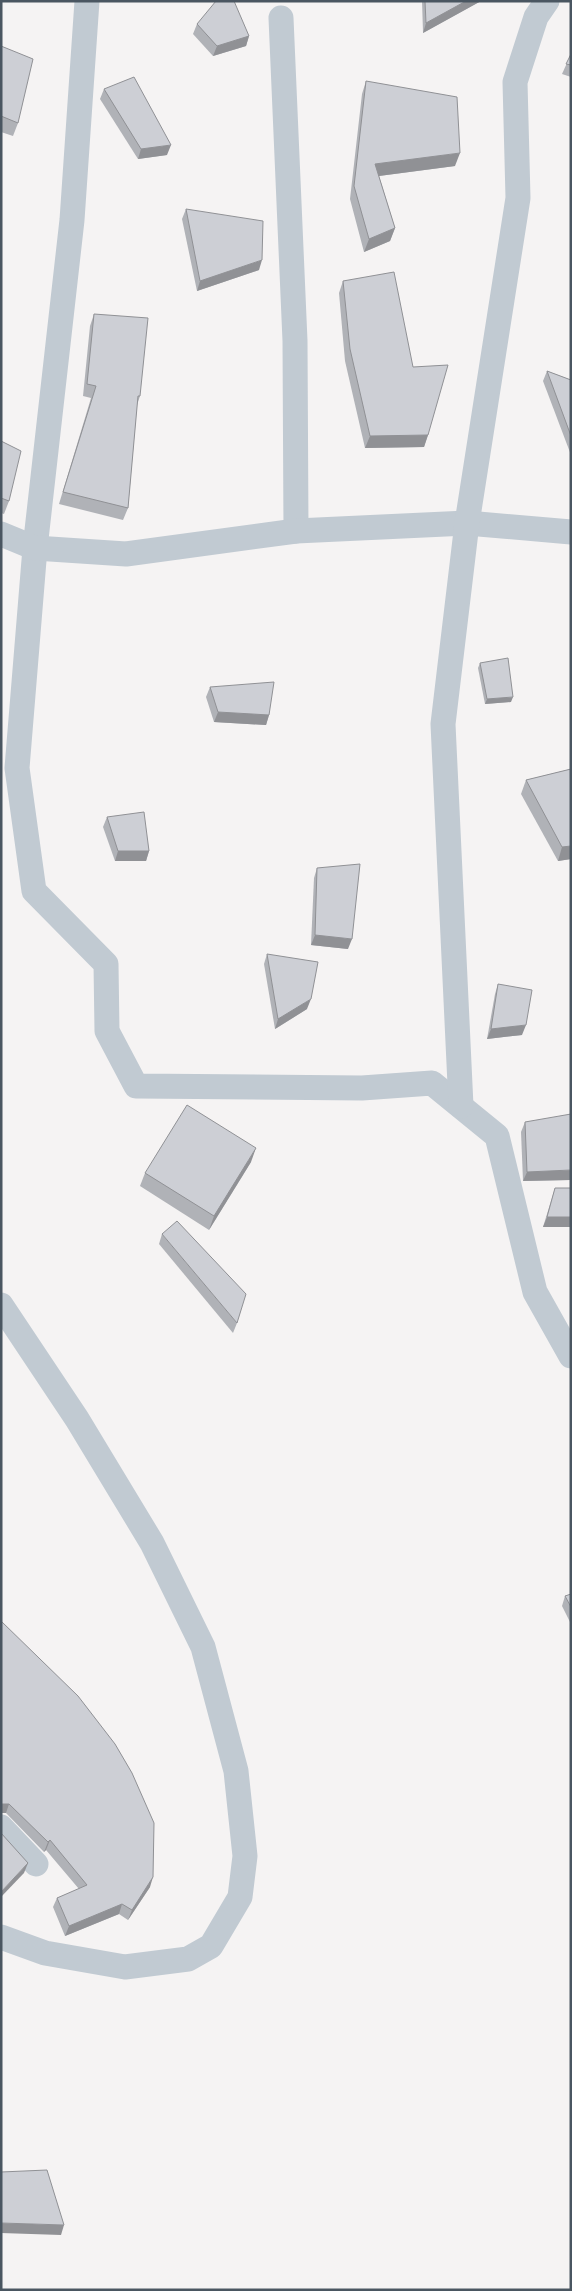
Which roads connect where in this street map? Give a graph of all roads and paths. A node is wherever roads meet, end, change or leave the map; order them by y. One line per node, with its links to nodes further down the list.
1 (87, 1): 8 (street)
2 (547, 1): 4 (street)
3 (281, 18): 5 (street)
4 (466, 523): 5 (street); 6 (street); 9 (street)
5 (296, 531): 8 (street)
6 (571, 532)
7 (1, 534): 8 (street)
8 (35, 548): 9 (street)
9 (460, 1106): 11 (street)
10 (1, 1305): 14 (street)
11 (571, 1356)
12 (1, 1827): 13 (street)
13 (36, 1864)
14 (1, 1937)

